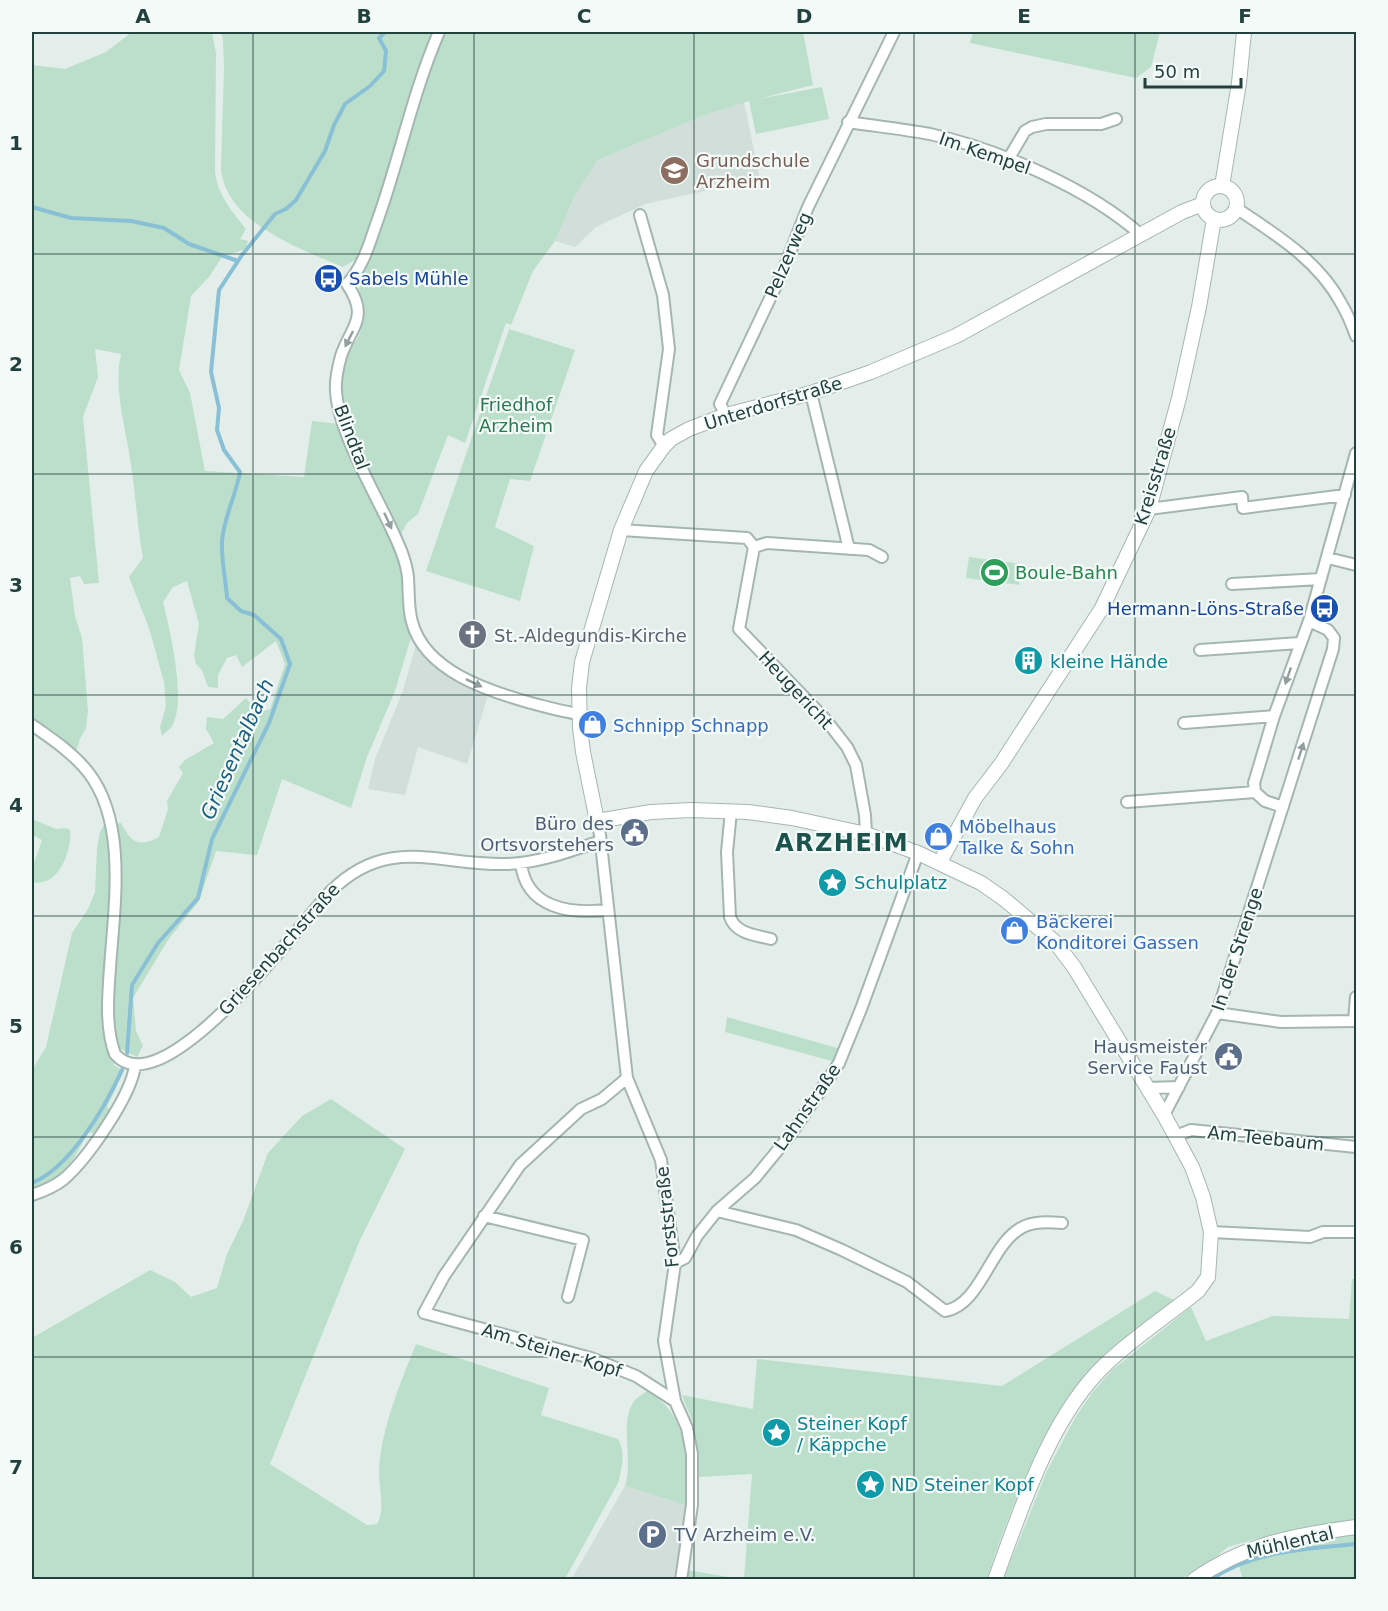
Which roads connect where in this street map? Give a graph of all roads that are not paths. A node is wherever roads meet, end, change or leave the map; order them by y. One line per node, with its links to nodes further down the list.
1 (439, 32): 31 (street, Blindtal, one-way to 31)
2 (894, 32): 5 (street, Pelzerweg)
3 (1244, 32): 7 (street)
4 (1116, 119): 6 (street)
5 (848, 122): 6 (street, Im Kempel); 15 (street, Pelzerweg)
6 (1009, 158): 12 (street, Im Kempel)
7 (1222, 186): 8 (street); 9 (street)
8 (1203, 204): 11 (street); 12 (street, Unterdorfstraße)
9 (1236, 208): 11 (street); 13 (street)
10 (640, 215): 16 (street)
11 (1214, 219): 19 (street, Kreisstraße)
12 (1141, 235): 14 (street, Unterdorfstraße)
13 (1356, 336)
14 (811, 393): 15 (street, Unterdorfstraße); 22 (street)
15 (726, 415): 16 (street, Unterdorfstraße)
16 (664, 446): 20 (street, Unterdorfstraße)
17 (1356, 453): 18 (street)
18 (1345, 495): 19 (street); 24 (street)
19 (1149, 509): 43 (street, Kreisstraße)
20 (621, 530): 21 (street); 31 (street, Unterdorfstraße)
21 (754, 547): 22 (street); 40 (street, Heugericht)
22 (849, 549): 23 (street)
23 (882, 557)
24 (1328, 558): 25 (street); 26 (street)
25 (1356, 565)
26 (1322, 579): 27 (street); 28 (street)
27 (1232, 584)
28 (1309, 621): 29 (street); 37 (street, In der Strenge, one-way to 28)
29 (1300, 643): 30 (street); 32 (street, one-way to 32)
30 (1200, 650)
31 (580, 714): 39 (street, Unterdorfstraße)
32 (1274, 716): 33 (street); 35 (street)
33 (1185, 723)
34 (32, 725): 50 (street)
35 (1255, 792): 36 (street); 37 (street)
36 (1127, 802)
37 (1283, 807): 48 (street, In der Strenge)
38 (731, 811): 39 (street); 40 (street); 46 (street)
39 (597, 821): 41 (street, Forststraße)
40 (866, 834): 42 (street)
41 (601, 841): 44 (street, Griesenbachstraße); 45 (street, Forststraße)
42 (918, 853): 43 (street); 58 (street, Lahnstraße)
43 (940, 862): 53 (street)
44 (521, 863): 45 (street); 50 (street, Griesenbachstraße)
45 (608, 910): 51 (street, Forststraße)
46 (771, 939)
47 (1356, 997): 49 (street)
48 (1217, 1013): 49 (street); 52 (street, In der Strenge)
49 (1355, 1021)
50 (135, 1065): 57 (street)
51 (627, 1078): 59 (street); 63 (street, Forststraße)
52 (1179, 1086): 53 (street); 54 (street, In der Strenge)
53 (1147, 1088): 54 (street)
54 (1164, 1115): 55 (street)
55 (1176, 1136): 56 (street, Am Teebaum); 61 (street)
56 (1356, 1147)
57 (32, 1195)
58 (717, 1211): 60 (street); 63 (street, Lahnstraße)
59 (484, 1216): 64 (street); 65 (street, Am Steiner Kopf)
60 (1062, 1223)
61 (1211, 1232): 62 (street); 68 (street)
62 (1356, 1232)
63 (675, 1263): 65 (street, Forststraße)
64 (568, 1297)
65 (675, 1401): 67 (street, Forststraße)
66 (1356, 1527): 69 (street, Mühlental)
67 (681, 1580)
68 (995, 1580)
69 (1194, 1580)

